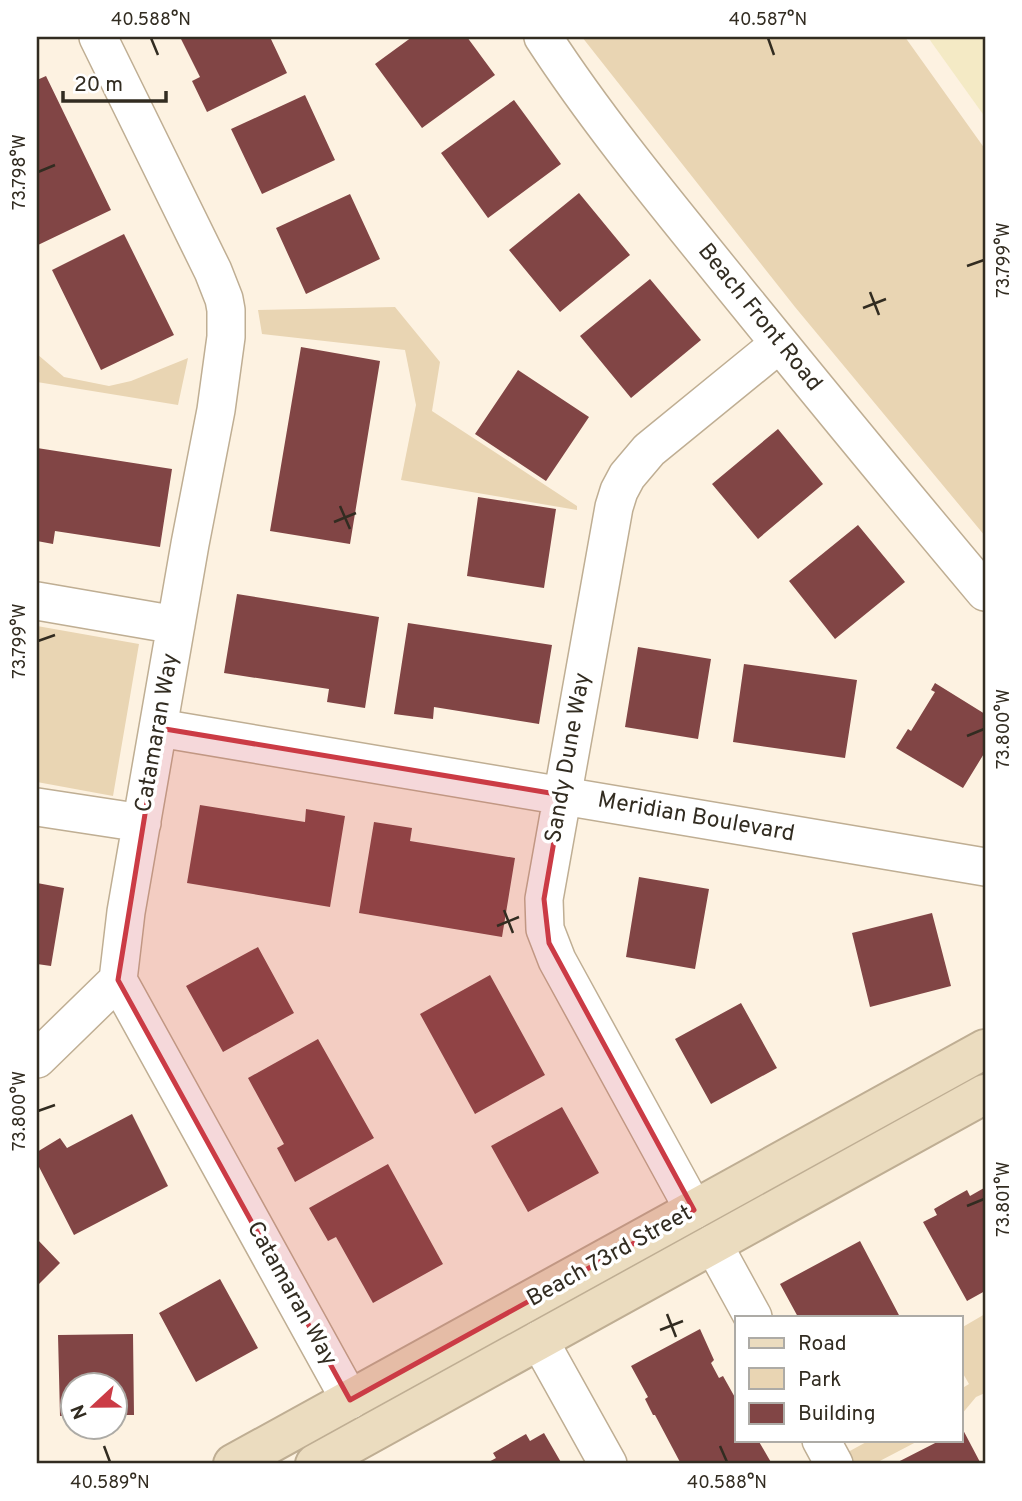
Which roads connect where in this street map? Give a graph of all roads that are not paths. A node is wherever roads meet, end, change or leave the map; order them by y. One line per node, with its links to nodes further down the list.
1 (98, 37): 6 (street, Catamaran Way)
2 (544, 37): 3 (street, Beach Front Road)
3 (779, 344): 4 (street, Beach Front Road); 8 (street, Sandy Dune Way)
4 (985, 592)
5 (37, 601): 6 (street)
6 (176, 625): 7 (street, Catamaran Way)
7 (159, 728): 8 (street, Meridian Boulevard); 10 (street, Catamaran Way)
8 (562, 795): 11 (street, Meridian Boulevard); 16 (street, Sandy Dune Way)
9 (37, 807): 10 (street)
10 (142, 823): 12 (street, Catamaran Way)
11 (985, 867)
12 (118, 979): 14 (street); 20 (street, Catamaran Way)
13 (985, 1049): 16 (street, Beach 73rd Street)
14 (37, 1059)
15 (985, 1094): 17 (street, Beach 73rd Street)
16 (694, 1210): 20 (street, Beach 73rd Street)
17 (713, 1244): 18 (street); 19 (street, Beach 73rd Street)
18 (752, 1316)
19 (539, 1340): 23 (street, Beach 73rd Street); 24 (street)
20 (350, 1400): 22 (street, Beach 73rd Street)
21 (822, 1442): 25 (street)
22 (233, 1464)
23 (315, 1464)
24 (608, 1464)
25 (834, 1464)

